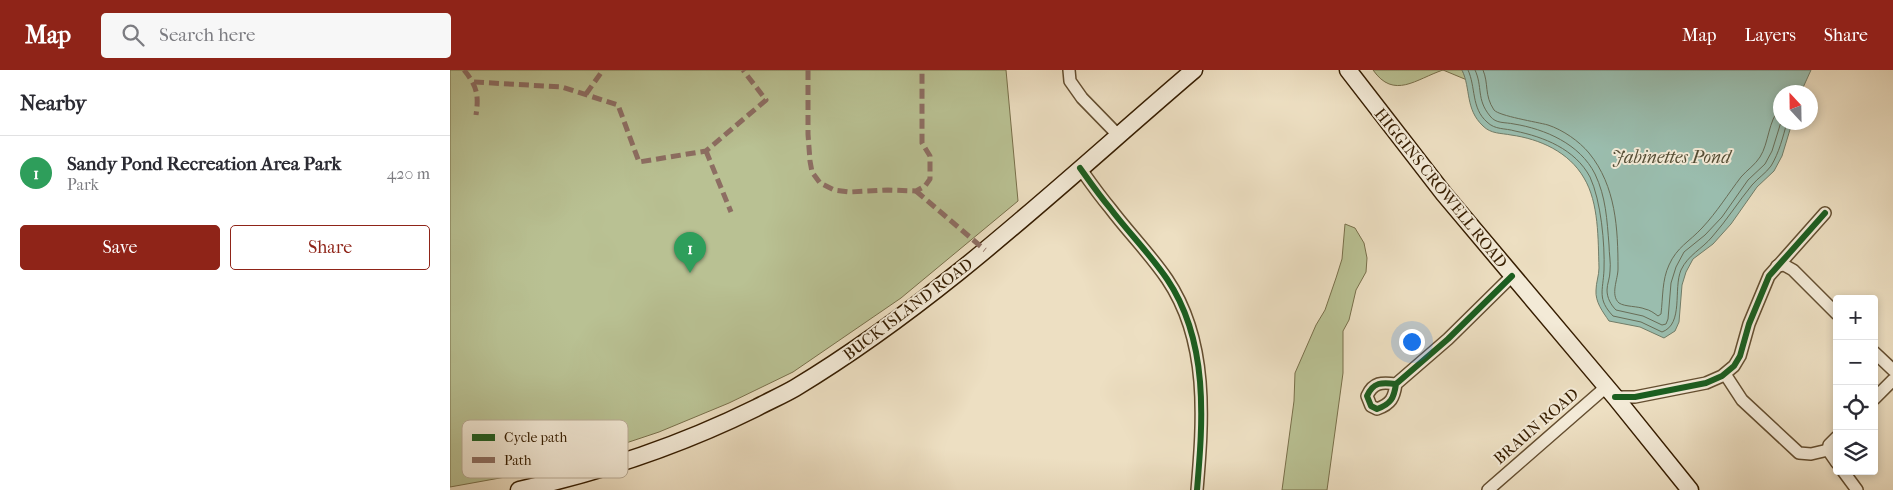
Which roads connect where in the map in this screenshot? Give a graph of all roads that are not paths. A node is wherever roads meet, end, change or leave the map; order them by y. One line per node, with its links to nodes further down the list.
1 (1069, 70): 4 (street)
2 (1194, 70): 4 (main road, BUCK ISLAND ROAD)
3 (1348, 70): 8 (main road, HIGGINS CROWELL ROAD)
4 (1118, 134): 5 (main road, BUCK ISLAND ROAD)
5 (1080, 168): 20 (main road, BUCK ISLAND ROAD); 25 (street)
6 (1825, 213): 7 (street)
7 (1777, 266): 9 (street); 12 (street)
8 (1512, 276): 14 (street); 15 (main road, HIGGINS CROWELL ROAD)
9 (1833, 310)
10 (1878, 356): 11 (street)
11 (1893, 370)
12 (1725, 374): 15 (street); 18 (street)
13 (1893, 380): 16 (street)
14 (1396, 384)
15 (1610, 392): 23 (main road, HIGGINS CROWELL ROAD); 26 (street, BRAUN ROAD)
16 (1878, 395)
17 (1833, 441): 18 (street)
18 (1828, 450): 19 (street)
19 (1833, 457)
20 (628, 460)
21 (1846, 475): 27 (street)
22 (570, 478): 24 (main road, BUCK ISLAND ROAD)
23 (1684, 488)
24 (519, 490)
25 (1197, 490)
26 (1488, 490)
27 (1856, 490)

